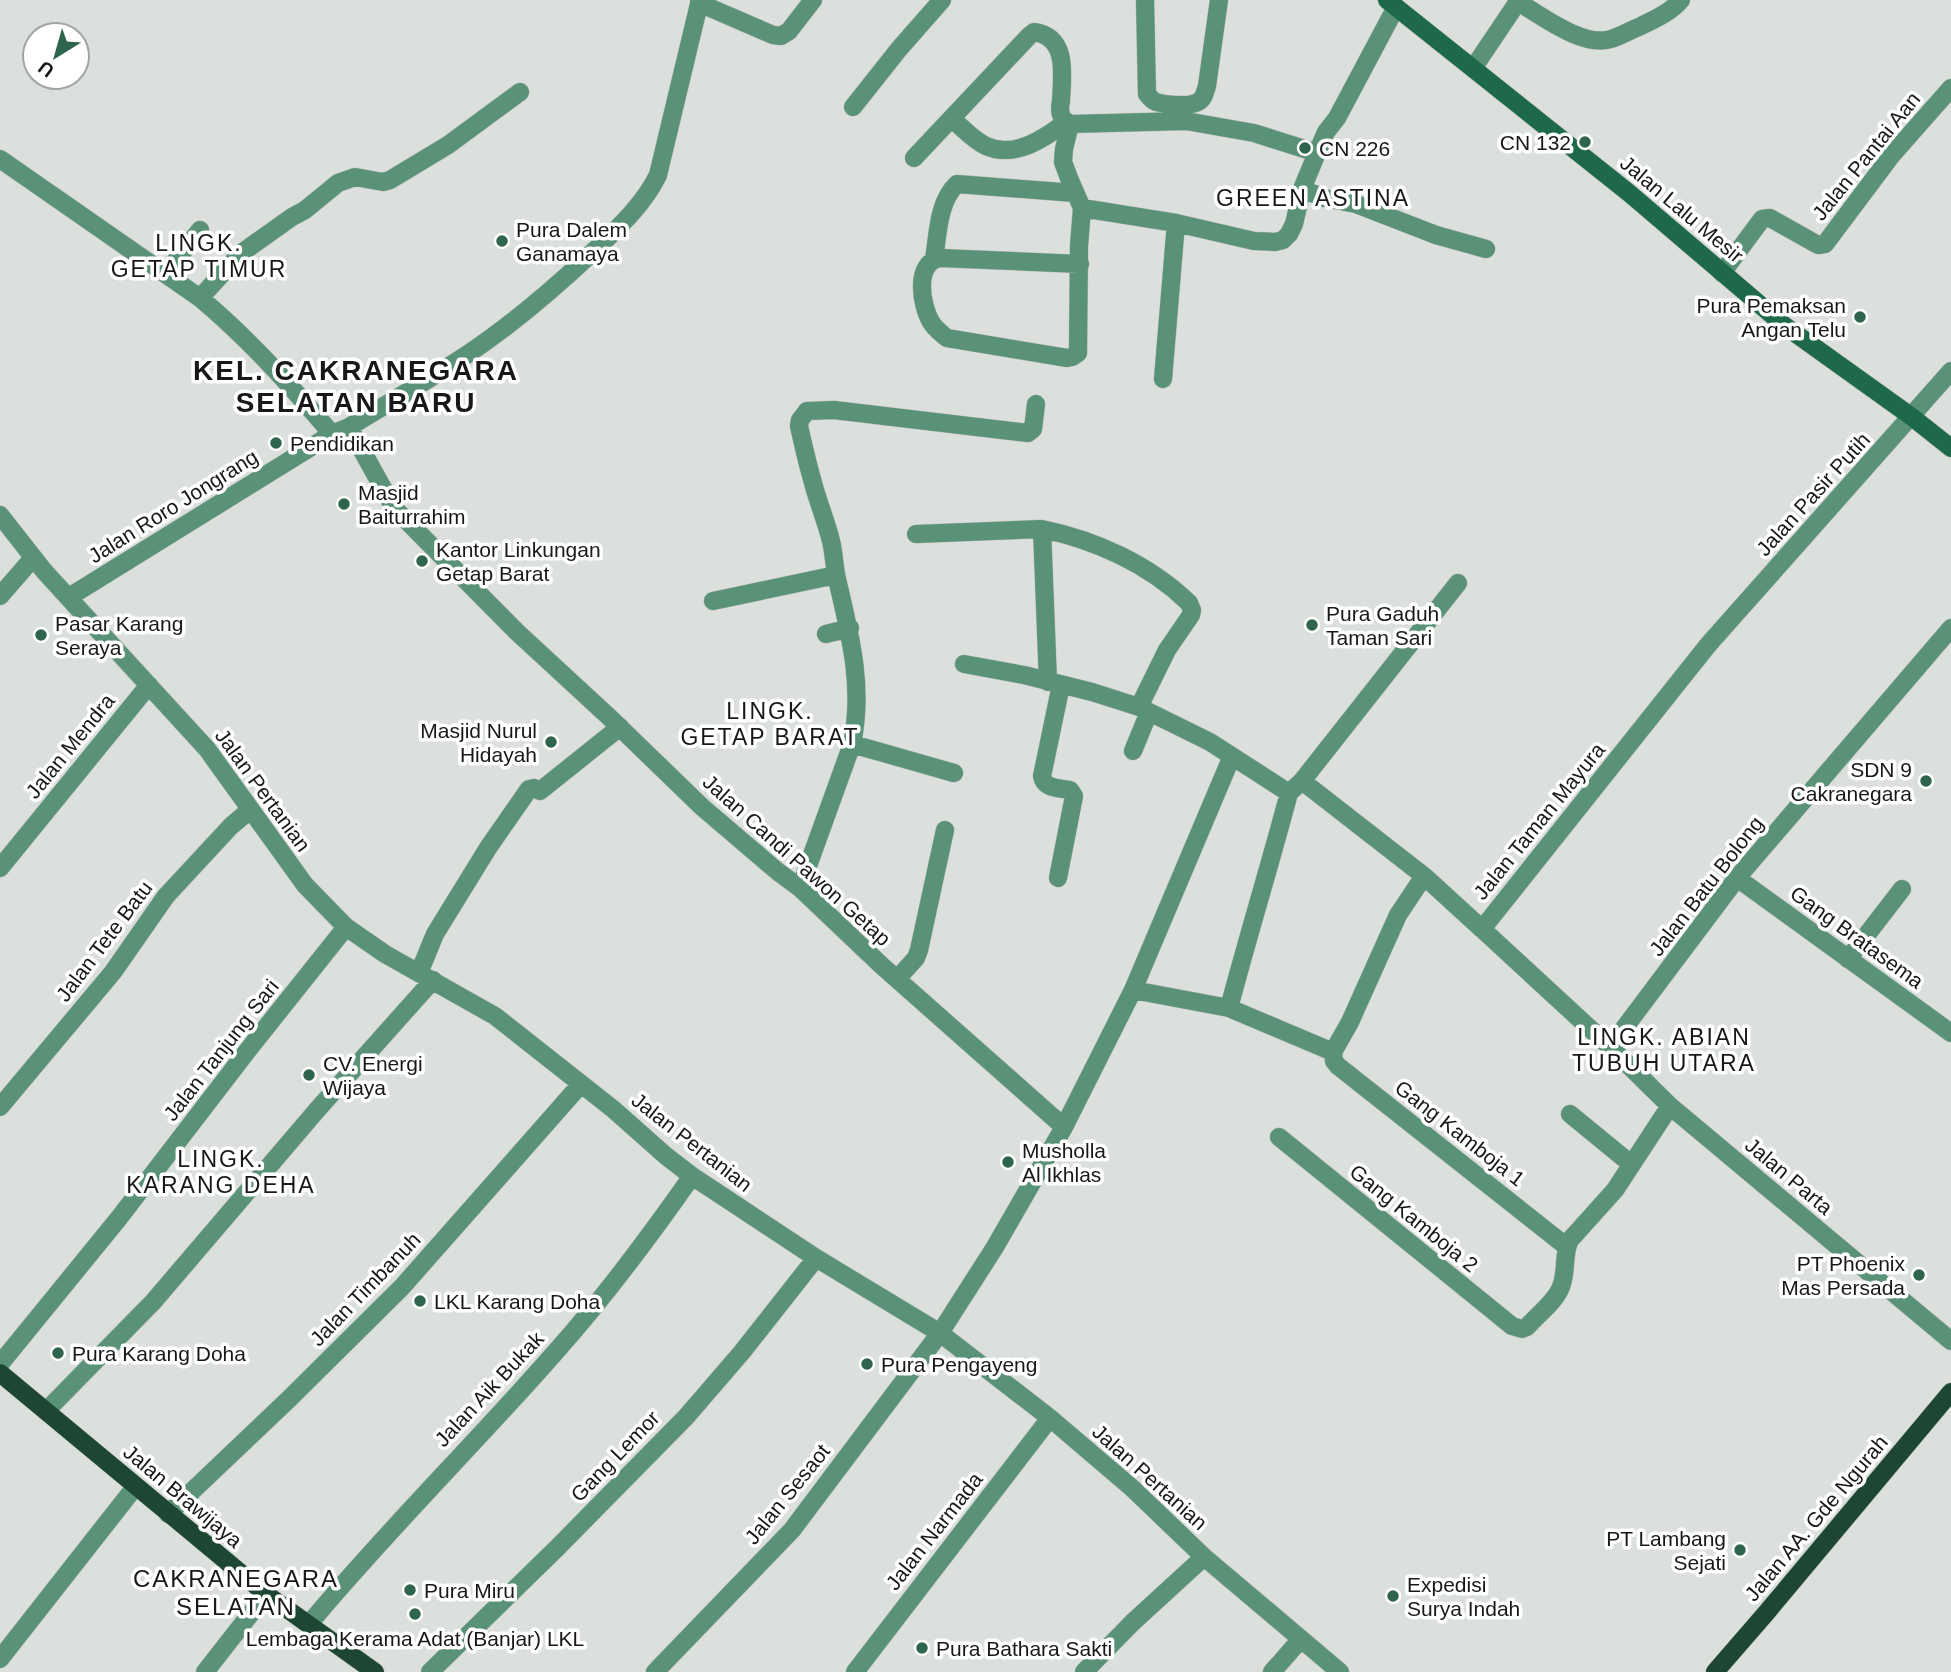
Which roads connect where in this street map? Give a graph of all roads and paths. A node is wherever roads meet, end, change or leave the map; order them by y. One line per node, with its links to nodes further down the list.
1 (813, 0): 7 (street)
2 (942, 0): 12 (street)
3 (1145, 0): 4 (street)
4 (1219, 0)
5 (1681, 0): 6 (street)
6 (1519, 1): 9 (street)
7 (699, 2): 32 (street, Jalan Roro Jongrang)
8 (1392, 4): 9 (street, Jalan Lalu Mesir); 15 (street)
9 (1474, 67): 26 (street, Jalan Lalu Mesir)
10 (1951, 88): 26 (street, Jalan Pantai Aan)
11 (520, 92): 27 (street)
12 (853, 107)
13 (953, 119): 14 (street); 14 (street); 16 (street)
14 (1068, 122): 15 (street); 19 (street)
15 (1317, 153): 18 (street)
16 (915, 158)
17 (0, 159): 25 (street)
18 (1302, 189): 20 (street); 22 (street)
19 (1079, 201): 20 (street); 23 (street); 24 (street)
20 (1176, 223): 29 (street)
21 (200, 230): 25 (street)
22 (1486, 249)
23 (934, 259): 24 (street); 24 (street)
24 (1080, 264)
25 (166, 272): 27 (street)
26 (1722, 273): 31 (street, Jalan Lalu Mesir)
27 (200, 298): 33 (street)
28 (1951, 371): 31 (street, Jalan Pasir Putih)
29 (1163, 379)
30 (1036, 404): 39 (street)
31 (1912, 417): 34 (street, Jalan Lalu Mesir); 47 (street, Jalan Pasir Putih)
32 (349, 426): 33 (street, Jalan Roro Jongrang); 52 (street, Jalan Candi Pawon Getap)
33 (332, 434): 42 (street, Jalan Roro Jongrang)
34 (1951, 448)
35 (0, 515): 38 (street, Jalan Pertanian)
36 (1042, 529): 37 (street); 49 (street); 51 (street)
37 (916, 534)
38 (33, 558): 41 (street); 42 (street, Jalan Pertanian)
39 (836, 575): 43 (street); 44 (street)
40 (1458, 583): 57 (street)
41 (0, 596)
42 (69, 597): 50 (street, Jalan Pertanian)
43 (713, 601)
44 (850, 628): 46 (street); 53 (street)
45 (1951, 628): 63 (street, Jalan Batu Bolong)
46 (825, 634)
47 (1708, 646): 67 (street, Jalan Taman Mayura)
48 (964, 664): 49 (street)
49 (1055, 683): 51 (street); 62 (street)
50 (149, 685): 58 (street, Jalan Pertanian); 60 (street, Jalan Mendra)
51 (1144, 709): 54 (street); 55 (street)
52 (620, 727): 64 (street, Jalan Candi Pawon Getap); 69 (street)
53 (852, 744): 56 (street); 64 (street)
54 (1133, 751)
55 (1232, 756): 57 (street); 71 (street, Jalan Sesaot)
56 (954, 773)
57 (1295, 787): 61 (street); 72 (street)
58 (250, 810): 66 (street, Jalan Pertanian); 78 (street, Jalan Tete Batu)
59 (945, 830): 70 (street)
60 (0, 868)
61 (1424, 876): 67 (street); 75 (street)
62 (1058, 878)
63 (1737, 878): 68 (street, Gang Bratasema); 74 (street, Jalan Batu Bolong)
64 (800, 888): 70 (street, Jalan Candi Pawon Getap)
65 (1902, 889): 68 (street)
66 (346, 927): 69 (street, Jalan Pertanian); 88 (street, Jalan Tanjung Sari)
67 (1482, 929): 74 (street, Jalan Taman Mayura)
68 (1848, 959): 73 (street, Gang Bratasema)
69 (426, 977): 76 (street, Jalan Pertanian); 90 (street)
70 (897, 979): 80 (street, Jalan Candi Pawon Getap)
71 (1133, 990): 72 (street); 80 (street, Jalan Sesaot)
72 (1229, 1008): 75 (street)
73 (1951, 1033)
74 (1607, 1044): 77 (street, Jalan Parta)
75 (1333, 1052): 84 (street, Gang Kamboja 1)
76 (582, 1084): 83 (street, Jalan Pertanian); 93 (street, Jalan Timbanuh)
77 (1670, 1105): 82 (street); 87 (street, Jalan Parta)
78 (0, 1107)
79 (1570, 1114): 82 (street)
80 (1064, 1127): 86 (street, Jalan Sesaot)
81 (1279, 1138): 84 (street, Gang Kamboja 2)
82 (1631, 1164): 84 (street)
83 (692, 1176): 85 (street, Jalan Pertanian); 96 (street, Jalan Aik Bukak)
84 (1567, 1247)
85 (816, 1258): 86 (street, Jalan Pertanian); 101 (street, Gang Lemor)
86 (940, 1333): 91 (street, Jalan Pertanian); 102 (street, Jalan Sesaot)
87 (1951, 1341)
88 (1, 1374): 90 (main road, Jalan Brawijaya)
89 (1951, 1392): 107 (main road, Jalan AA. Gde Ngurah)
90 (46, 1411): 92 (main road, Jalan Brawijaya)
91 (1050, 1418): 94 (street, Jalan Pertanian); 103 (street, Jalan Narmada)
92 (135, 1487): 93 (main road, Jalan Brawijaya); 98 (street)
93 (168, 1514): 95 (main road, Jalan Brawijaya)
94 (1204, 1557): 97 (street, Jalan Pertanian); 104 (street)
95 (266, 1594): 96 (main road, Jalan Brawijaya); 99 (street)
96 (309, 1624): 100 (main road, Jalan Brawijaya)
97 (1301, 1639): 105 (street); 106 (street, Jalan Pertanian)
98 (0, 1659)
99 (205, 1672)
100 (375, 1672)
101 (430, 1672)
102 (655, 1672)
103 (855, 1672)
104 (1084, 1672)
105 (1272, 1672)
106 (1340, 1672)
107 (1715, 1672)

